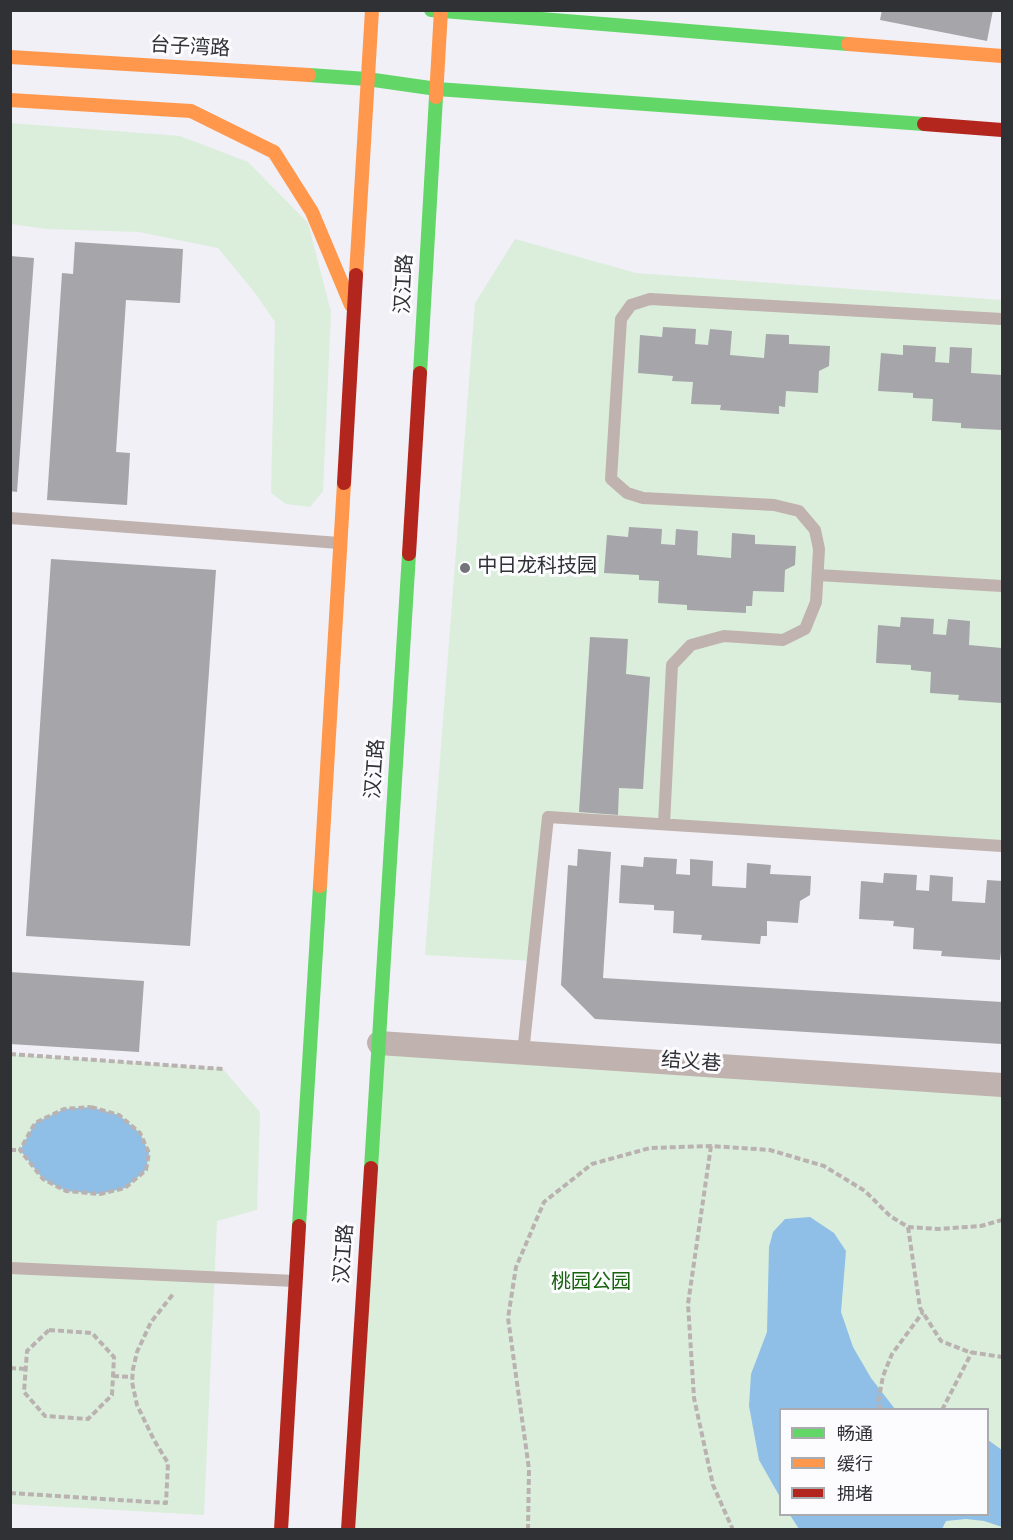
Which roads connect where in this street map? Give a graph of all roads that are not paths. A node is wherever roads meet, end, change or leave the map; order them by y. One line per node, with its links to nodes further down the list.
1 (372, 10): 5 (main road)
2 (438, 11): 3 (main road); 6 (main road, 汉江路)
3 (1002, 56)
4 (10, 57): 5 (main road, 台子湾路)
5 (367, 79): 6 (main road, 台子湾路); 9 (main road)
6 (437, 89): 8 (main road, 台子湾路); 17 (main road, 汉江路)
7 (10, 100): 9 (main road)
8 (1002, 130)
9 (354, 310): 12 (main road)
10 (1002, 319): 13 (lane)
11 (10, 518): 12 (lane)
12 (340, 543): 21 (main road)
13 (818, 575): 14 (lane); 15 (lane)
14 (1002, 586)
15 (664, 824): 16 (lane); 18 (lane)
16 (1002, 846)
17 (379, 1043): 18 (street, 结义巷); 23 (main road, 汉江路)
18 (523, 1053): 19 (street, 结义巷)
19 (1002, 1085)
20 (10, 1268): 21 (lane)
21 (296, 1281): 22 (main road)
22 (281, 1530)
23 (348, 1530)

